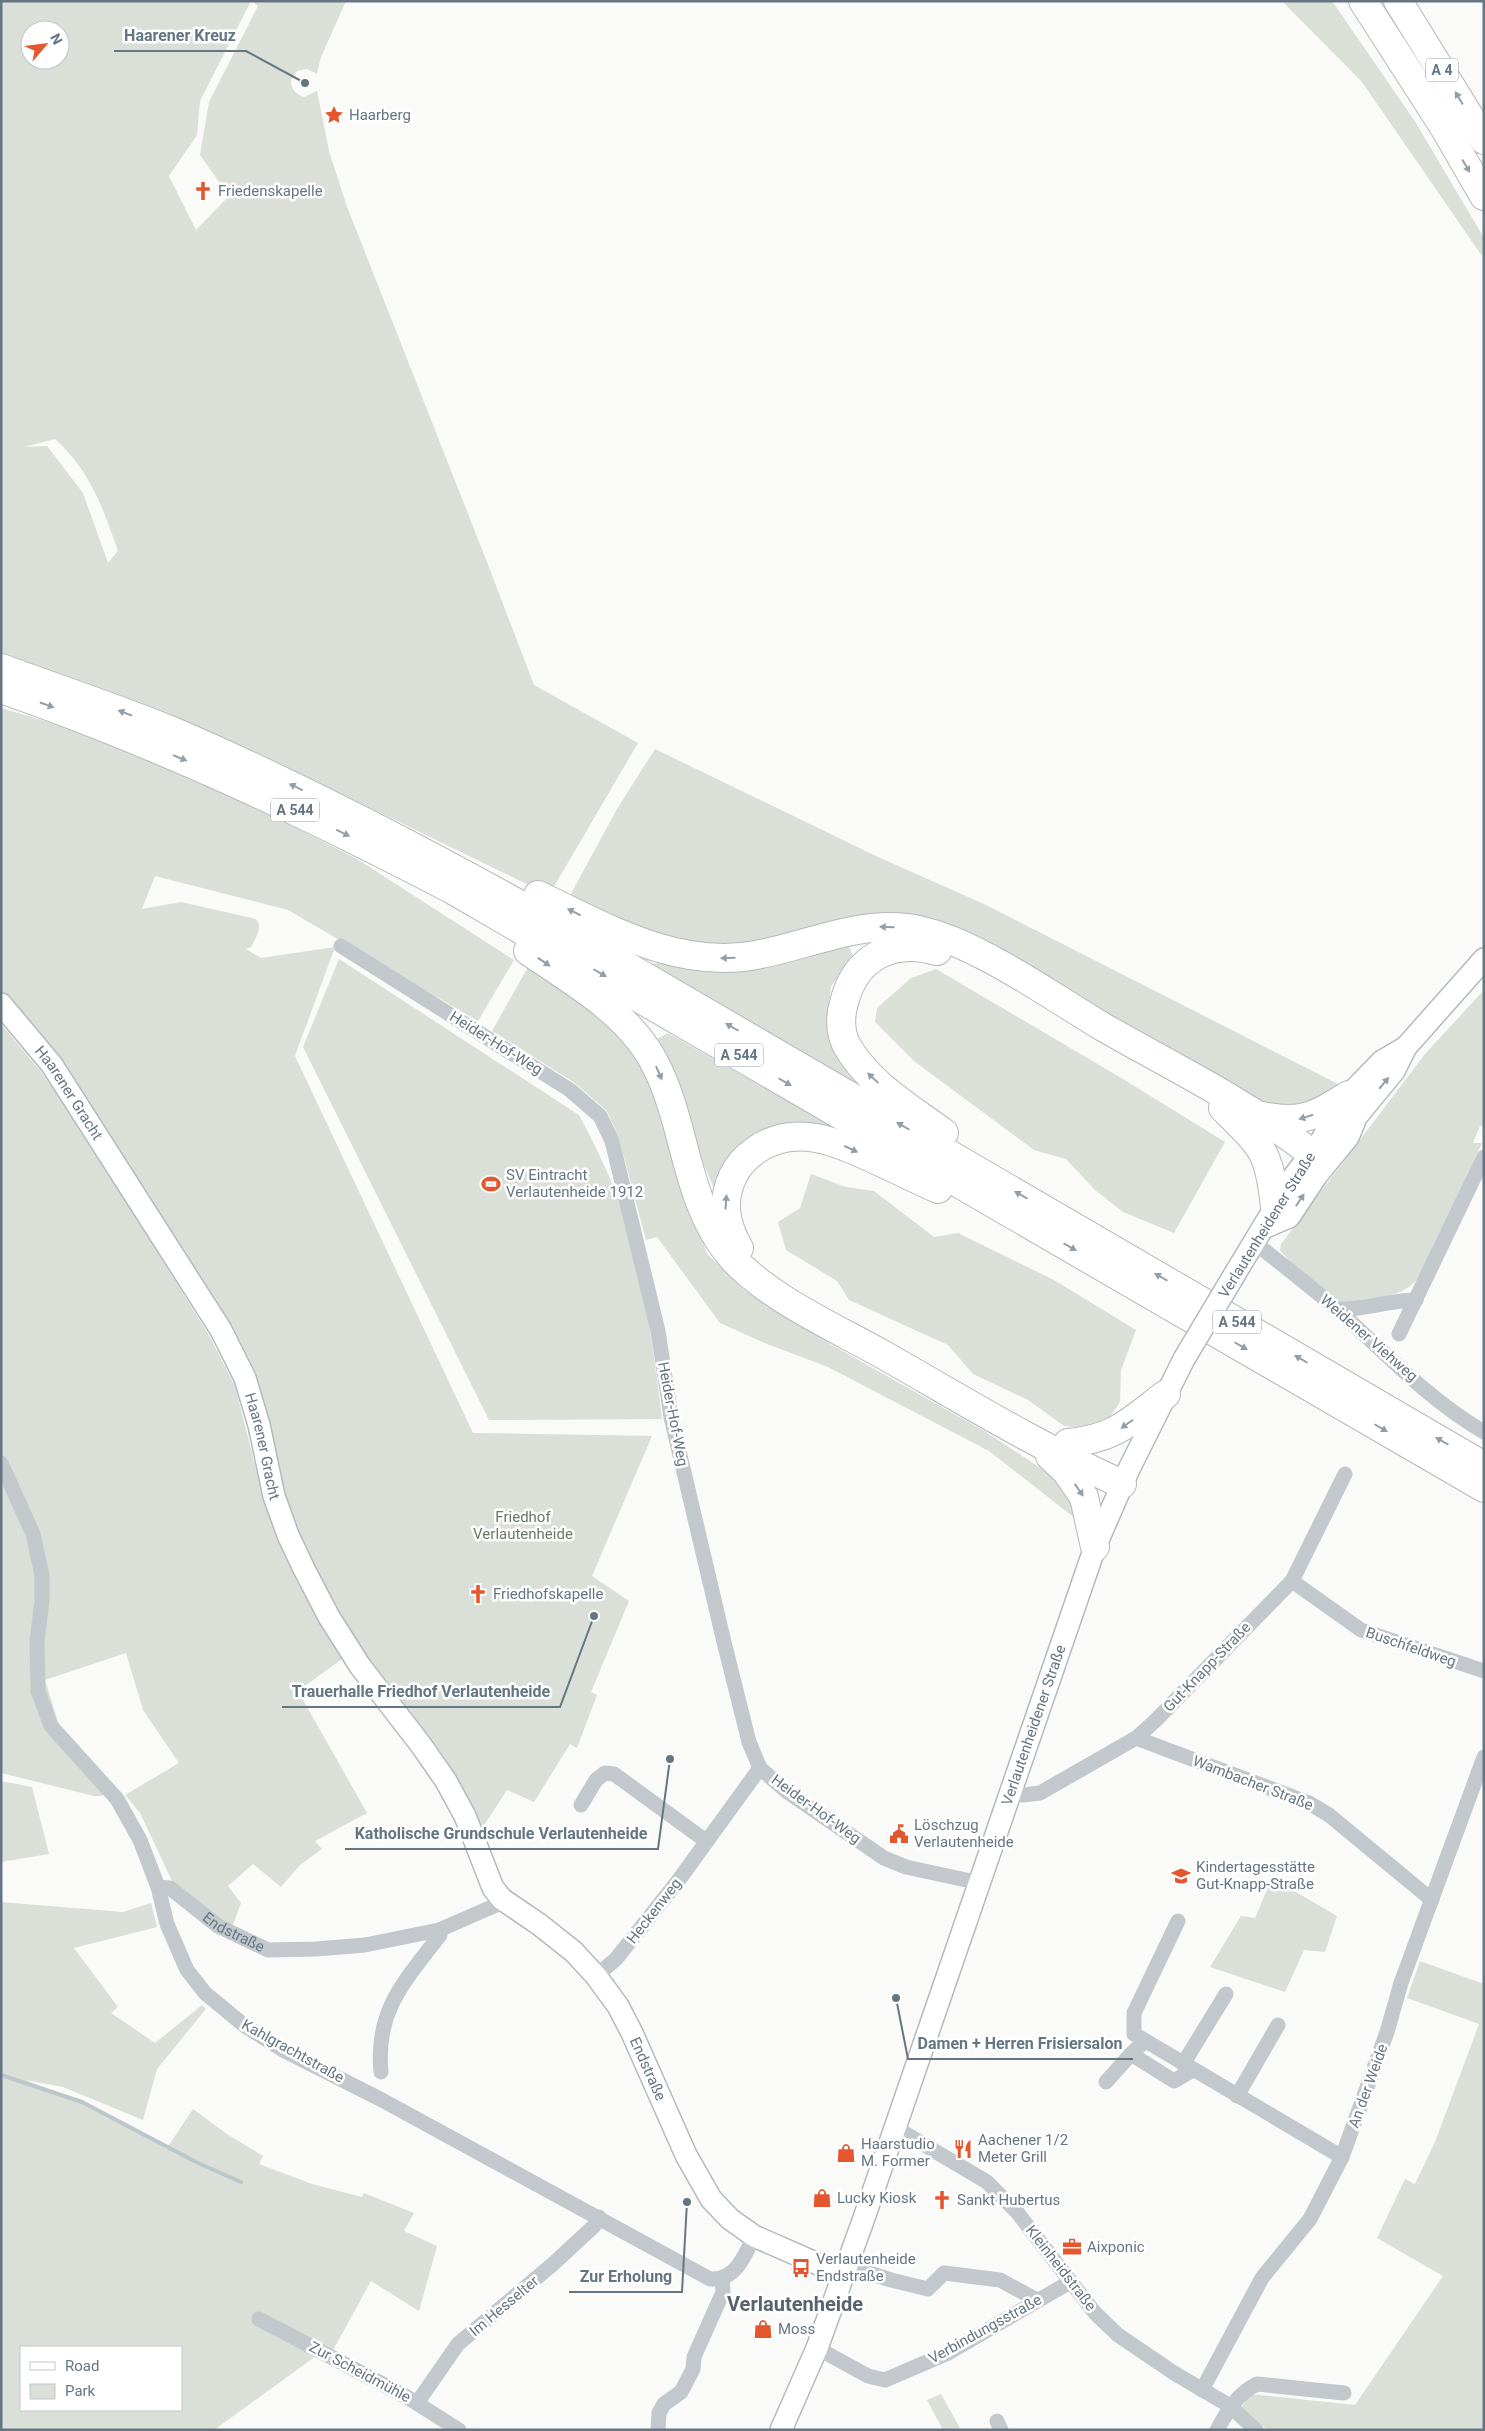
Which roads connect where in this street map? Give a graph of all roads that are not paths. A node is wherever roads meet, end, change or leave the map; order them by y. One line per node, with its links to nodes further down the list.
1 (1347, 1): 4 (highway)
2 (1363, 1): 4 (highway, A 4)
3 (1398, 1): 5 (highway, A 4, one-way to 3)
4 (1423, 94): 6 (highway, A 4, one-way to 6)
5 (1484, 140)
6 (1484, 196)
7 (1, 668): 9 (highway, A 544, one-way to 7)
8 (1, 689): 10 (highway, A 544, one-way to 10)
9 (418, 848): 16 (highway, one-way to 9); 19 (highway, A 544, one-way to 9)
10 (451, 889): 20 (highway, A 544, one-way to 20); 27 (highway, one-way to 27)
11 (341, 946): 39 (street, Heider-Hof-Weg)
12 (1484, 959): 14 (main road, Verlautenheidener Straße)
13 (1, 1004): 45 (main road, Haarener Gracht)
14 (1353, 1106): 16 (highway, one-way to 16); 17 (main road, Verlautenheidener Straße); 21 (main road, one-way to 14)
15 (1223, 1108): 17 (highway); 19 (highway, one-way to 15); 21 (highway)
16 (1255, 1114): 17 (highway)
17 (1312, 1152): 21 (main road, Verlautenheidener Straße)
18 (1484, 1157): 22 (street)
19 (990, 1178): 30 (highway, A 544, one-way to 19)
20 (1028, 1222): 28 (highway, one-way to 20); 33 (highway, A 544, one-way to 33)
21 (1264, 1226): 23 (street, Weidener Viehweg); 25 (main road, Verlautenheidener Straße, bridge)
22 (1416, 1300): 23 (street); 24 (street)
23 (1337, 1310): 26 (street, Weidener Viehweg)
24 (1399, 1334)
25 (1166, 1394): 28 (highway, one-way to 28); 32 (main road, Verlautenheidener Straße)
26 (1484, 1432)
27 (1035, 1440): 32 (highway); 34 (highway, one-way to 34)
28 (1068, 1444): 32 (highway)
29 (1, 1463): 44 (street, Kahlgrachtstraße)
30 (1484, 1466)
31 (1345, 1474): 35 (street, Gut-Knapp-Straße)
32 (1125, 1477): 34 (main road, Verlautenheidener Straße)
33 (1484, 1488)
34 (1095, 1547): 40 (main road, Verlautenheidener Straße)
35 (1292, 1581): 36 (street, Buschfeldweg); 37 (street, Gut-Knapp-Straße)
36 (1484, 1671)
37 (1136, 1738): 40 (street, Gut-Knapp-Straße); 46 (street, Wambacher Straße)
38 (1484, 1757): 46 (street, An der Weide)
39 (760, 1768): 42 (street, Heckenweg); 43 (street, Heider-Hof-Weg)
40 (1012, 1792): 43 (main road, Verlautenheidener Straße)
41 (581, 1805): 42 (street)
42 (706, 1841): 49 (street, Heckenweg)
43 (980, 1884): 58 (main road, Verlautenheidener Straße)
44 (158, 1887): 48 (street, Endstraße); 60 (street, Kahlgrachtstraße)
45 (502, 1899): 48 (street, Endstraße); 49 (main road, Endstraße)
46 (1432, 1900): 59 (street, An der Weide)
47 (1178, 1921): 52 (street)
48 (439, 1930): 55 (street)
49 (596, 1976): 61 (main road, Endstraße)
50 (1226, 1994): 54 (street)
51 (1278, 2025): 57 (street)
52 (1144, 2042): 53 (street); 54 (street)
53 (1132, 2054): 54 (street); 56 (street)
54 (1188, 2067): 57 (street)
55 (381, 2072)
56 (1106, 2082)
57 (1237, 2096): 59 (street)
58 (896, 2128): 62 (main road, Verlautenheidener Straße); 64 (street, Kleinheidstraße)
59 (1342, 2157): 68 (street, An der Weide)
60 (600, 2217): 63 (street, Kahlgrachtstraße); 70 (street, Im Hesselter)
61 (754, 2236): 62 (main road, Endstraße); 63 (street)
62 (845, 2270): 65 (street); 67 (main road, Verlautenheidener Straße)
63 (722, 2279): 73 (street)
64 (1070, 2282): 65 (street, Verbindungsstraße); 68 (street, Kleinheidstraße)
65 (1037, 2300): 67 (street, Verbindungsstraße)
66 (259, 2319): 70 (street, Zur Scheidmühle)
67 (817, 2348): 74 (main road, Verlautenheidener Straße)
68 (1202, 2390): 71 (street, Kleinheidstraße)
69 (1344, 2392): 71 (street)
70 (416, 2403): 72 (street, Zur Scheidmühle)
71 (1230, 2406): 75 (street); 76 (street, Kleinheidstraße)
72 (459, 2430)
73 (658, 2430)
74 (781, 2430)
75 (1217, 2430)
76 (1256, 2430)

